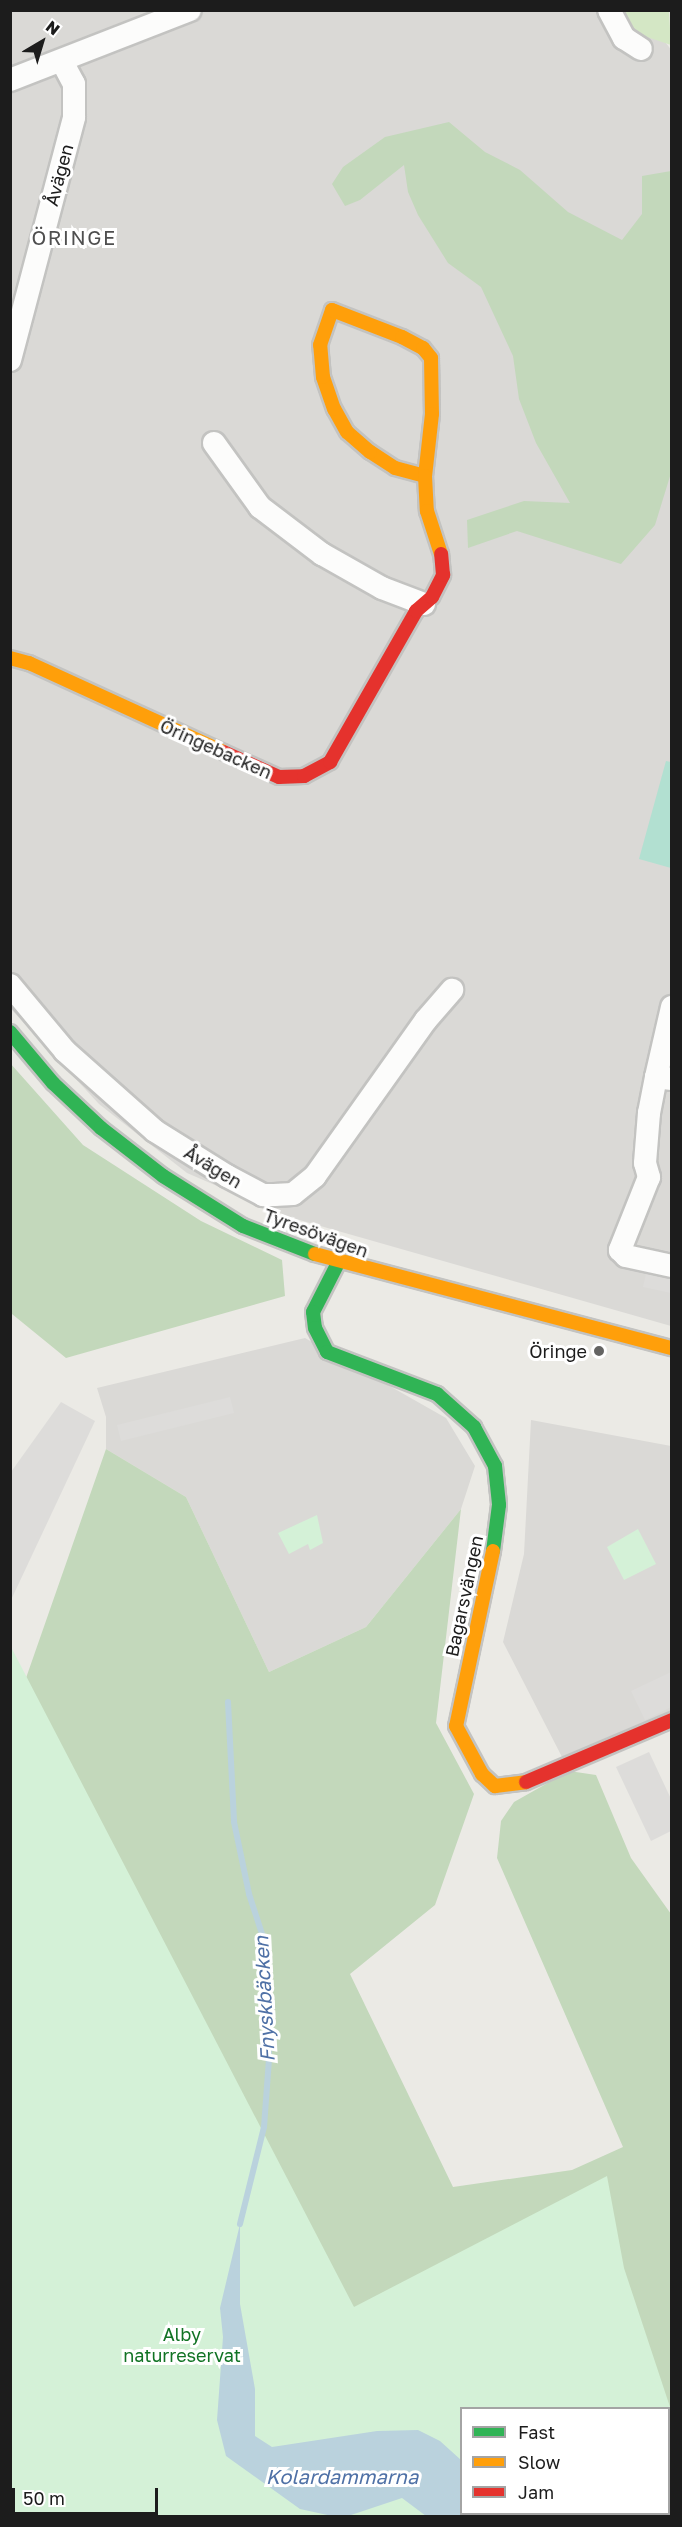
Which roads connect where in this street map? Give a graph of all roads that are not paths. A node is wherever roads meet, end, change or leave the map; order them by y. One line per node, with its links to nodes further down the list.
1 (190, 10): 4 (street)
2 (609, 10): 3 (street)
3 (641, 49)
4 (62, 61): 5 (street); 6 (street, Åvägen)
5 (10, 80)
6 (10, 360)
7 (214, 443): 9 (street)
8 (425, 476): 8 (street, Öringebacken); 9 (street, Öringebacken)
9 (420, 608): 10 (street, Öringebacken)
10 (10, 658)
11 (10, 985): 12 (street, Åvägen)
12 (452, 990)
13 (672, 1007): 15 (street)
14 (10, 1032): 16 (street, Tyresövägen)
15 (664, 1078): 17 (street)
16 (338, 1263): 18 (street, Tyresövägen); 19 (street, Bagarsvängen)
17 (672, 1266)
18 (672, 1348)
19 (672, 1720)

